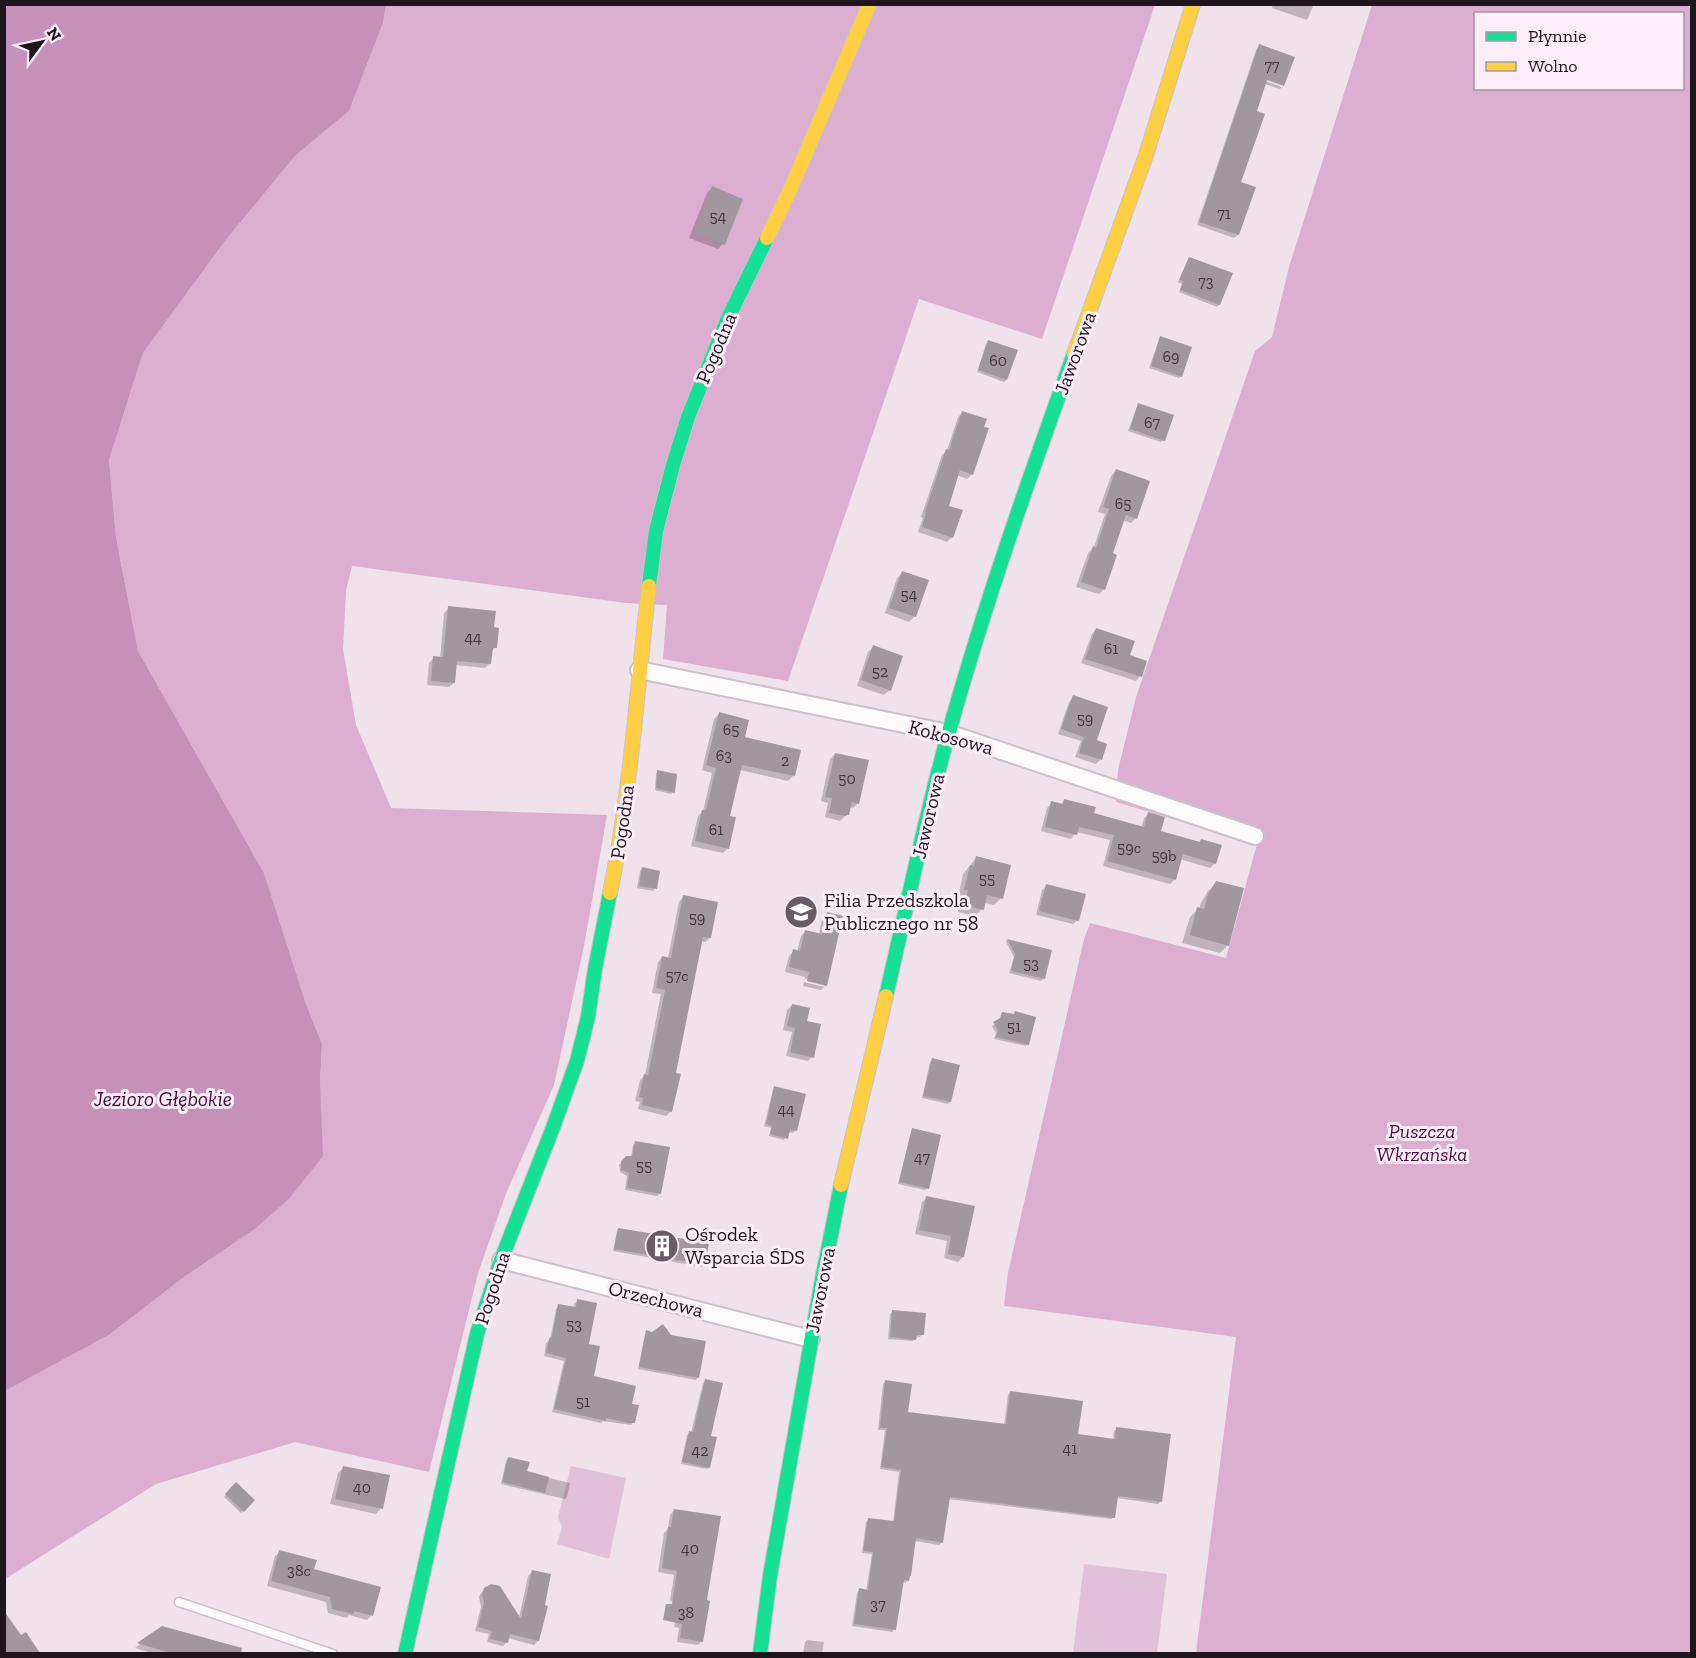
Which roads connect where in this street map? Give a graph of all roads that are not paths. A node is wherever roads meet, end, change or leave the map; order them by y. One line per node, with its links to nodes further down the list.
1 (1193, 4): 4 (street, Jaworowa)
2 (869, 5): 3 (street, Pogodna)
3 (639, 670): 4 (street, Kokosowa); 6 (street, Pogodna)
4 (948, 733): 5 (street, Kokosowa); 7 (street, Jaworowa)
5 (1255, 836)
6 (501, 1260): 7 (street, Orzechowa); 10 (street, Pogodna)
7 (811, 1339): 11 (street, Jaworowa)
8 (179, 1602): 9 (lane)
9 (333, 1653)
10 (405, 1653)
11 (760, 1653)

